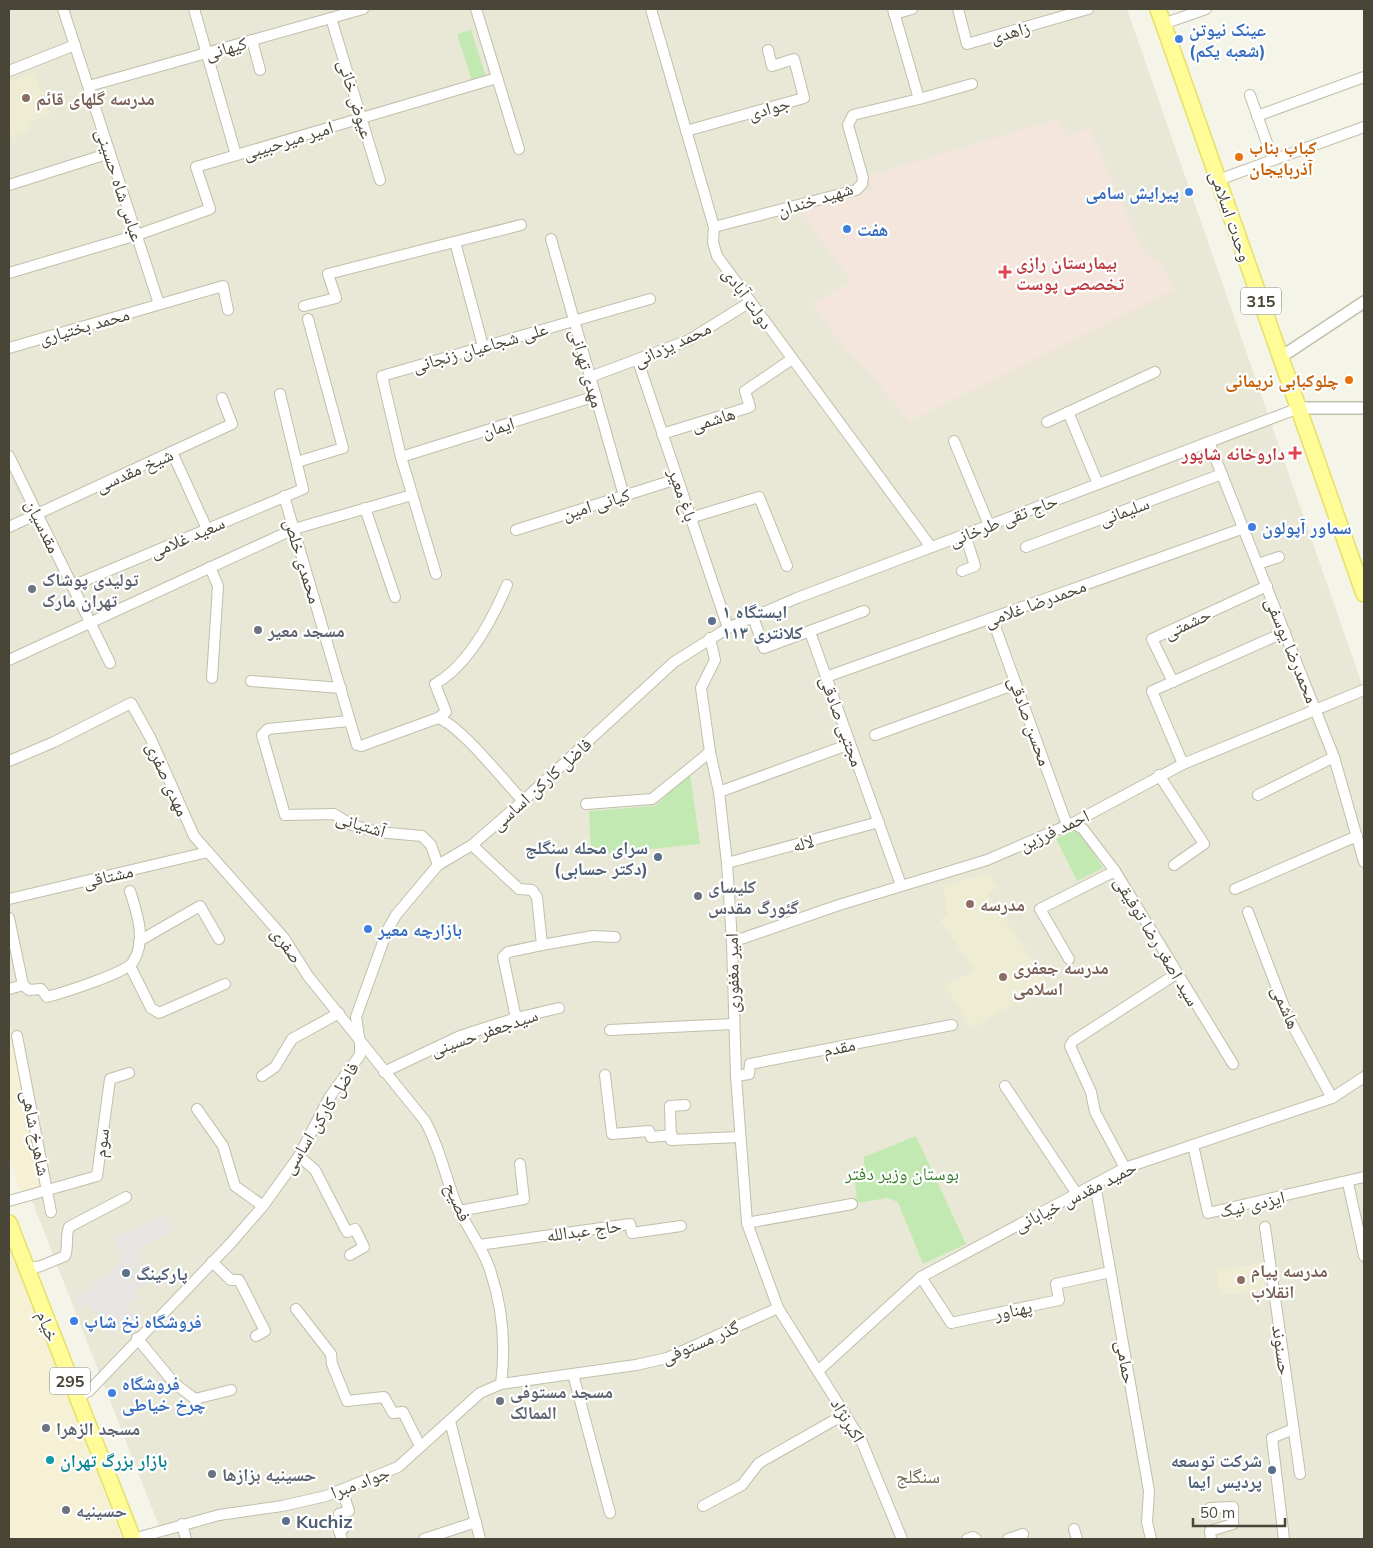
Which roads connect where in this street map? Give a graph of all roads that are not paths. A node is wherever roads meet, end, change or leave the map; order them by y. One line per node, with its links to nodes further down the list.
1 (63, 9): 15 (street, عباس شاه حسینی)
2 (194, 9): 17 (street)
3 (363, 9): 12 (street, کیهانی)
4 (476, 9): 21 (street)
5 (651, 9): 29 (street, دولت آبادی)
6 (912, 9): 11 (street)
7 (958, 9): 8 (street, زاهدی)
8 (1088, 9)
9 (1158, 9): 13 (main road, وحدت اسلامی / 315)
10 (1206, 9): 13 (street)
11 (894, 11): 25 (street)
12 (331, 18): 14 (street, کیهانی); 27 (street, عیوض خانی)
13 (1163, 24): 35 (main road, وحدت اسلامی / 315)
14 (252, 40): 17 (street, کیهانی); 18 (street)
15 (75, 45): 19 (street); 23 (street, عباس شاه حسینی)
16 (768, 50): 29 (street, جوادی)
17 (206, 53): 23 (street, کیهانی); 32 (street)
18 (260, 70)
19 (9, 71)
20 (1364, 77): 26 (street)
21 (497, 78): 27 (street, امیر میرحبیبی); 30 (street)
22 (972, 84): 25 (street)
23 (89, 86): 31 (street, عباس شاه حسینی)
24 (1250, 95): 26 (street)
25 (919, 99): 38 (street, شهید خندان)
26 (1257, 116): 33 (street)
27 (362, 117): 32 (street, امیر میرحبیبی); 34 (street, عیوض خانی)
28 (1364, 126): 33 (street)
29 (686, 131): 38 (street, دولت آبادی)
30 (518, 149)
31 (110, 153): 36 (street); 39 (street, عباس شاه حسینی)
32 (236, 155): 39 (street, امیر میرحبیبی)
33 (1273, 160): 35 (street)
34 (380, 180)
35 (1218, 180): 53 (main road, وحدت اسلامی / 315)
36 (9, 185)
37 (521, 225): 41 (street)
38 (714, 227): 44 (street, دولت آبادی)
39 (137, 235): 42 (street); 46 (street, عباس شاه حسینی)
40 (551, 240): 50 (street, مهدی تهرانی)
41 (455, 242): 47 (street); 51 (street)
42 (9, 273)
43 (650, 300): 50 (street, علی شجاعیان زنجانی)
44 (750, 302): 54 (street, دولت آبادی); 55 (street, محمد یزدانی)
45 (1364, 302): 53 (street)
46 (159, 304): 48 (street, محمد بختیاری); 52 (street, محمد بختیاری)
47 (304, 306)
48 (228, 310)
49 (308, 319): 71 (street)
50 (574, 320): 51 (street, علی شجاعیان زنجانی); 57 (street, مهدی تهرانی)
51 (483, 346): 70 (street, علی شجاعیان زنجانی)
52 (9, 348)
53 (1281, 357): 61 (main road, وحدت اسلامی / 315)
54 (792, 359): 65 (street, هاشمی); 88 (street, دولت آبادی)
55 (638, 361): 57 (street, محمد یزدانی); 65 (street, باغ معیر)
56 (1155, 372): 63 (street)
57 (590, 377): 59 (street, مهدی تهرانی)
58 (280, 394): 71 (street)
59 (596, 396): 70 (street, ایمان); 77 (street, مهدی تهرانی)
60 (222, 398): 68 (street, شیخ مقدسی)
61 (1299, 408): 62 (street); 67 (street, حاج تقی طرخانی); 99 (main road, وحدت اسلامی / 315)
62 (1364, 408)
63 (1068, 412): 64 (street); 74 (street)
64 (1047, 422)
65 (662, 434): 73 (street, باغ معیر)
66 (954, 440): 81 (street)
67 (1210, 442): 72 (street, محمدرضا یوسفی); 74 (street, حاج تقی طرخانی)
68 (172, 452): 79 (street, شیخ مقدسی); 84 (street)
69 (9, 456): 79 (street, مقدسیان)
70 (401, 457): 75 (street)
71 (297, 462): 76 (street, سعید غلامی)
72 (1222, 474): 83 (street, محمدرضا یوسفی); 89 (street, سلیمانی)
73 (677, 479): 77 (street, کیانی امین); 80 (street, باغ معیر)
74 (1098, 484): 81 (street, حاج تقی طرخانی)
75 (412, 495): 78 (street); 95 (street)
76 (284, 496): 84 (street, سعید غلامی); 85 (street, محمدی خلص)
77 (624, 496): 86 (street, کیانی امین)
78 (366, 508): 85 (street); 100 (street)
79 (37, 514): 82 (street, شیخ مقدسی); 97 (street, مقدسیان)
80 (690, 518): 92 (street); 105 (street, باغ معیر)
81 (989, 525): 87 (street, حاج تقی طرخانی)
82 (9, 527)
83 (1244, 528): 91 (street, محمدرضا یوسفی); 103 (street, محمدرضا غلامی)
84 (207, 529): 97 (street, سعید غلامی)
85 (294, 529): 93 (street); 116 (street, محمدی خلص)
86 (516, 530)
87 (965, 534): 88 (street, حاج تقی طرخانی); 94 (street)
88 (931, 547): 102 (street, حاج تقی طرخانی)
89 (1026, 547)
90 (1279, 557): 91 (street)
91 (1258, 564): 98 (street, محمدرضا یوسفی)
92 (787, 566)
93 (210, 567): 104 (street); 112 (street)
94 (962, 571)
95 (436, 574)
96 (507, 585): 119 (street)
97 (72, 586): 104 (street, مقدسیان)
98 (1267, 586): 107 (street, محمدرضا یوسفی); 114 (street, حشمتی)
99 (1364, 594)
100 (395, 596)
101 (864, 611): 106 (street)
102 (753, 617): 105 (street, حاج تقی طرخانی); 106 (street)
103 (992, 618): 111 (street, محمدرضا غلامی); 115 (street, محسن صادقی)
104 (90, 623): 109 (street); 110 (street)
105 (728, 628): 108 (street, حاج تقی طرخانی)
106 (810, 632): 111 (street, مجتبی صادقی)
107 (1285, 632): 114 (street); 118 (street, محمدرضا یوسفی)
108 (710, 638): 123 (street, امیر مغفوری); 130 (street, فاضل کارکن اساسی)
109 (9, 660)
110 (110, 663)
111 (826, 677): 122 (street, مجتبی صادقی)
112 (212, 678)
113 (250, 681): 116 (street)
114 (1173, 682): 126 (street)
115 (1016, 684): 121 (street); 133 (street, محسن صادقی)
116 (341, 688): 120 (street, محمدی خلص)
117 (1364, 690): 118 (street, احمد فرزین)
118 (1316, 710): 124 (street, محمدرضا یوسفی); 126 (street, احمد فرزین)
119 (438, 718): 120 (street, محمدی خلص); 130 (street)
120 (350, 721): 139 (street, آشتیانی)
121 (875, 735)
122 (850, 744): 128 (street); 132 (street, مجتبی صادقی)
123 (710, 752): 128 (street, امیر مغفوری); 131 (street)
124 (1334, 757): 129 (street); 134 (street, محمدرضا یوسفی)
125 (9, 761): 136 (street, مهدی صفری)
126 (1183, 764): 127 (street, احمد فرزین)
127 (1159, 775): 133 (street, احمد فرزین); 140 (street)
128 (719, 792): 138 (street, امیر مغفوری)
129 (1258, 795)
130 (523, 802): 135 (street, فاضل کارکن اساسی)
131 (586, 804)
132 (878, 822): 138 (street, لاله); 142 (street, مجتبی صادقی)
133 (1070, 824): 141 (street, سید اصغر رضا توفیقی); 142 (street, احمد فرزین)
134 (1358, 836): 137 (street, محمدرضا یوسفی); 143 (street)
135 (472, 845): 139 (street, فاضل کارکن اساسی); 152 (street)
136 (208, 852): 145 (street, مشتاقی); 160 (street, صفری)
137 (1364, 862)
138 (727, 863): 151 (street, امیر مغفوری)
139 (438, 865): 166 (street, فاضل کارکن اساسی)
140 (1174, 865)
141 (1115, 871): 153 (street); 155 (street, سید اصغر رضا توفیقی)
142 (901, 885): 151 (street, احمد فرزین)
143 (1236, 889)
144 (130, 891): 150 (street)
145 (9, 899)
146 (1248, 912): 175 (street, هاشمی)
147 (9, 918): 157 (street)
148 (615, 936): 152 (street)
149 (219, 939): 150 (street)
150 (139, 941): 154 (street)
151 (732, 942): 162 (street, امیر مغفوری)
152 (542, 945): 161 (street)
153 (1070, 959)
154 (130, 966): 156 (street); 157 (street)
155 (1176, 974): 167 (street, سید اصغر رضا توفیقی); 183 (street)
156 (225, 984)
157 (23, 985): 158 (street)
158 (9, 989)
159 (559, 1008): 161 (street, سیدجعفر حسینی)
160 (339, 1013): 166 (street, صفری); 171 (street)
161 (516, 1018): 168 (street, سیدجعفر حسینی)
162 (733, 1024): 164 (street); 172 (street, امیر مغفوری)
163 (952, 1025): 172 (street, مقدم)
164 (610, 1030)
165 (17, 1036): 187 (street, شاهرخ شاهی)
166 (360, 1043): 168 (street, فصیح); 181 (street, فاضل کارکن اساسی)
167 (1233, 1064)
168 (384, 1072): 193 (street, فصیح)
169 (129, 1073): 187 (street, سوم)
170 (605, 1075): 179 (street)
171 (262, 1076)
172 (736, 1076): 178 (street, امیر مغفوری)
173 (1364, 1077): 175 (street, حمید مقدس خیابانی)
174 (1005, 1086): 188 (street)
175 (1332, 1098): 180 (street, حمید مقدس خیابانی)
176 (685, 1105): 179 (street)
177 (197, 1109): 192 (street)
178 (739, 1137): 179 (street); 196 (street, امیر مغفوری)
179 (671, 1138)
180 (1193, 1145): 183 (street, حمید مقدس خیابانی); 185 (street, ایزدی نیک)
181 (299, 1156): 192 (street, فاضل کارکن اساسی); 200 (street)
182 (520, 1164): 193 (street)
183 (1125, 1168): 186 (street, حمید مقدس خیابانی)
184 (1364, 1177): 185 (street, ایزدی نیک)
185 (1348, 1183): 201 (street)
186 (1094, 1184): 188 (street, حمید مقدس خیابانی); 204 (street, حمامی)
187 (47, 1190): 190 (street, شاهرخ شاهی); 194 (street)
188 (1077, 1194): 205 (street, حمید مقدس خیابانی)
189 (126, 1197): 203 (street)
190 (9, 1201)
191 (852, 1204): 196 (street)
192 (262, 1206): 202 (street, فاضل کارکن اساسی)
193 (459, 1211): 199 (street, فصیح)
194 (51, 1212)
195 (9, 1223): 203 (main road, خیام / 295)
196 (747, 1223): 206 (street, امیر مغفوری)
197 (681, 1226): 199 (street, حاج عبدالله)
198 (1264, 1227): 217 (street, حسنوند)
199 (479, 1245): 212 (street, فصیح)
200 (350, 1255)
201 (1364, 1256)
202 (212, 1262): 208 (street); 209 (street, فاضل کارکن اساسی)
203 (26, 1269): 214 (main road, خیام / 295)
204 (1110, 1272): 205 (street, پهناور); 236 (street, حمامی)
205 (921, 1277): 210 (street, حمید مقدس خیابانی)
206 (778, 1308): 210 (street, اکبرنژاد); 211 (street, گذر مستوفی)
207 (296, 1309): 218 (street)
208 (256, 1336)
209 (137, 1338): 213 (street); 214 (street, فاضل کارکن اساسی)
210 (818, 1371): 215 (street, اکبرنژاد)
211 (572, 1374): 212 (street, گذر مستوفی); 223 (street)
212 (502, 1384): 216 (street, جواد مبرا)
213 (231, 1390)
214 (76, 1398): 227 (main road, خیام / 295)
215 (845, 1414): 221 (street); 232 (street, اکبرنژاد)
216 (450, 1421): 218 (street, جواد مبرا); 224 (street)
217 (1293, 1430): 219 (street, حسنوند); 238 (street)
218 (420, 1446): 220 (street, جواد مبرا)
219 (1300, 1474)
220 (342, 1490): 225 (street, جواد مبرا); 229 (street)
221 (703, 1506)
222 (1210, 1508): 237 (street)
223 (610, 1513)
224 (476, 1522): 230 (street); 231 (street)
225 (182, 1524): 227 (street, جواد مبرا); 228 (street)
226 (1023, 1534): 235 (street)
227 (133, 1539)
228 (186, 1539)
229 (342, 1539)
230 (424, 1539)
231 (480, 1539)
232 (902, 1539)
233 (966, 1539): 234 (street)
234 (976, 1539)
235 (1008, 1539)
236 (1151, 1539)
237 (1211, 1539)
238 (1284, 1539)

